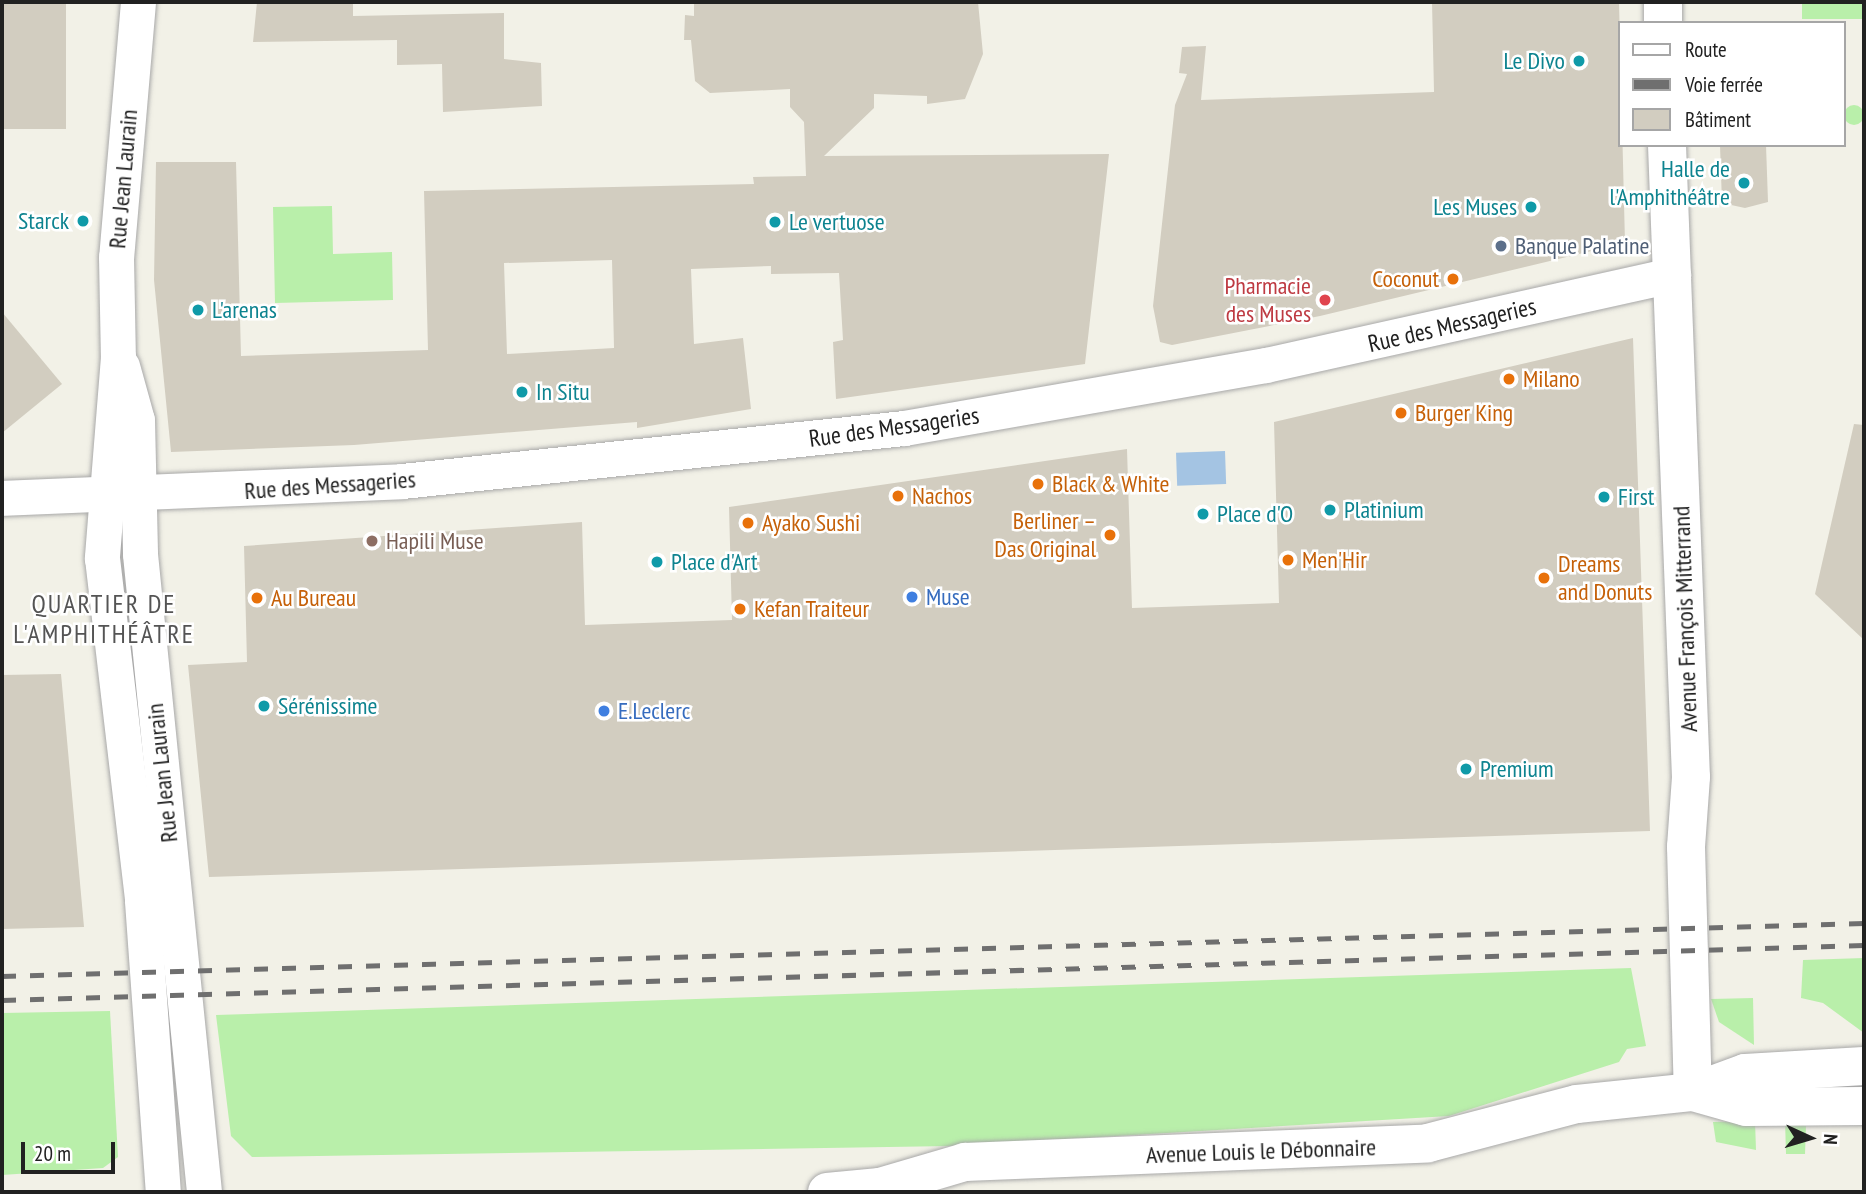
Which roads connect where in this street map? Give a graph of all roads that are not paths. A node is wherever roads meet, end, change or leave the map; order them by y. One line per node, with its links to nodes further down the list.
1 (138, 2): 6 (street, Rue Jean Laurain)
2 (1663, 2): 3 (street)
3 (1663, 21)
4 (1667, 147): 5 (street, Avenue François Mitterrand)
5 (1673, 275): 7 (street, Rue des Messageries); 11 (street, Avenue François Mitterrand)
6 (118, 357): 7 (street, Rue Jean Laurain); 8 (street, Rue Jean Laurain)
7 (139, 496): 8 (street, Rue des Messageries); 14 (street, Rue Jean Laurain)
8 (104, 497): 9 (street, Rue des Messageries); 13 (street, Rue Jean Laurain)
9 (2, 498)
10 (1864, 1066): 11 (street, Avenue Louis le Débonnaire)
11 (1693, 1093): 12 (street, Avenue Louis le Débonnaire); 15 (street, Avenue Louis le Débonnaire)
12 (1864, 1106)
13 (163, 1192)
14 (204, 1192)
15 (827, 1192)

